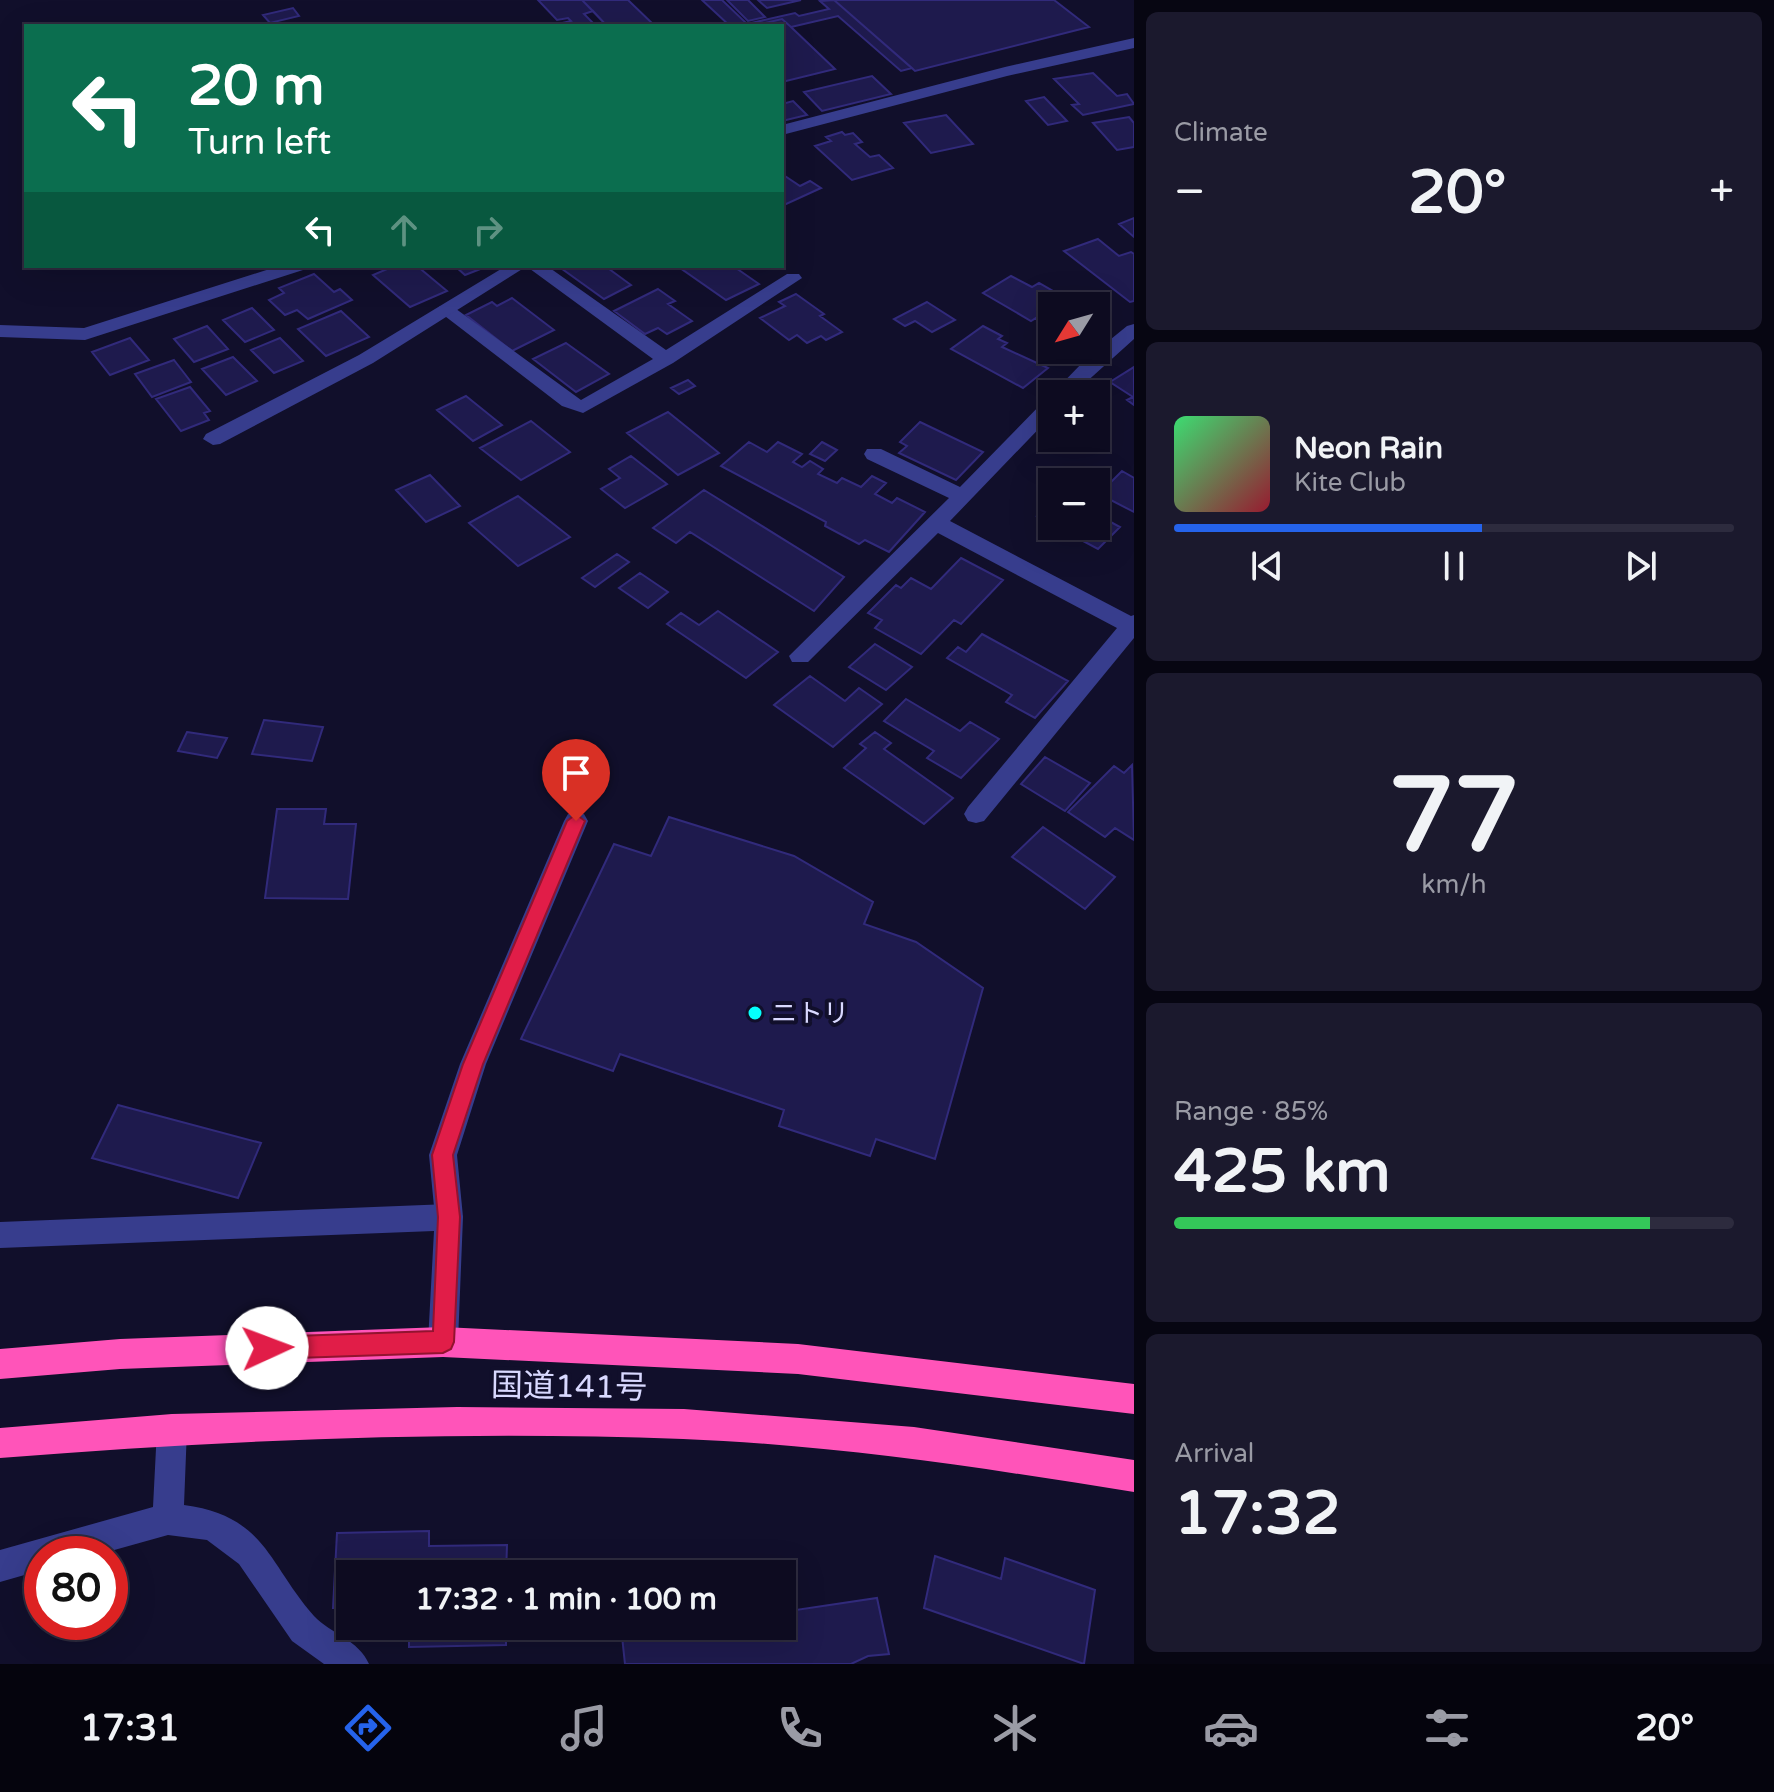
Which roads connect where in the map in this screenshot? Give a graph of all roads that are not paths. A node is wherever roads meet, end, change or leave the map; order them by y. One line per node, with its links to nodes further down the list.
1 (1134, 43): 2 (street)
2 (784, 129)
3 (291, 268): 9 (street)
4 (515, 268): 7 (street)
5 (538, 268): 10 (street)
6 (793, 278): 10 (street)
7 (446, 310): 10 (street); 13 (street)
8 (1134, 330): 11 (street)
9 (0, 331)
10 (666, 359)
11 (1076, 380)
12 (1038, 418): 15 (street)
13 (213, 439)
14 (874, 454): 15 (street)
15 (962, 496): 16 (street)
16 (936, 523): 17 (street); 18 (street)
17 (1132, 625): 19 (street)
18 (800, 656)
19 (976, 814)
20 (576, 821): 21 (street)
21 (449, 1217): 22 (street); 23 (street)
22 (0, 1235)
23 (443, 1342): 24 (highway, 国道141号); 25 (highway, 国道141号)
24 (0, 1364)
25 (1134, 1399)
26 (172, 1429): 27 (highway, 国道141号); 28 (highway, 国道141号); 29 (street)
27 (0, 1443)
28 (1134, 1476)
29 (168, 1519): 30 (street); 33 (street)
30 (107, 1536)
31 (24, 1559): 32 (street)
32 (0, 1566)
33 (352, 1664)

